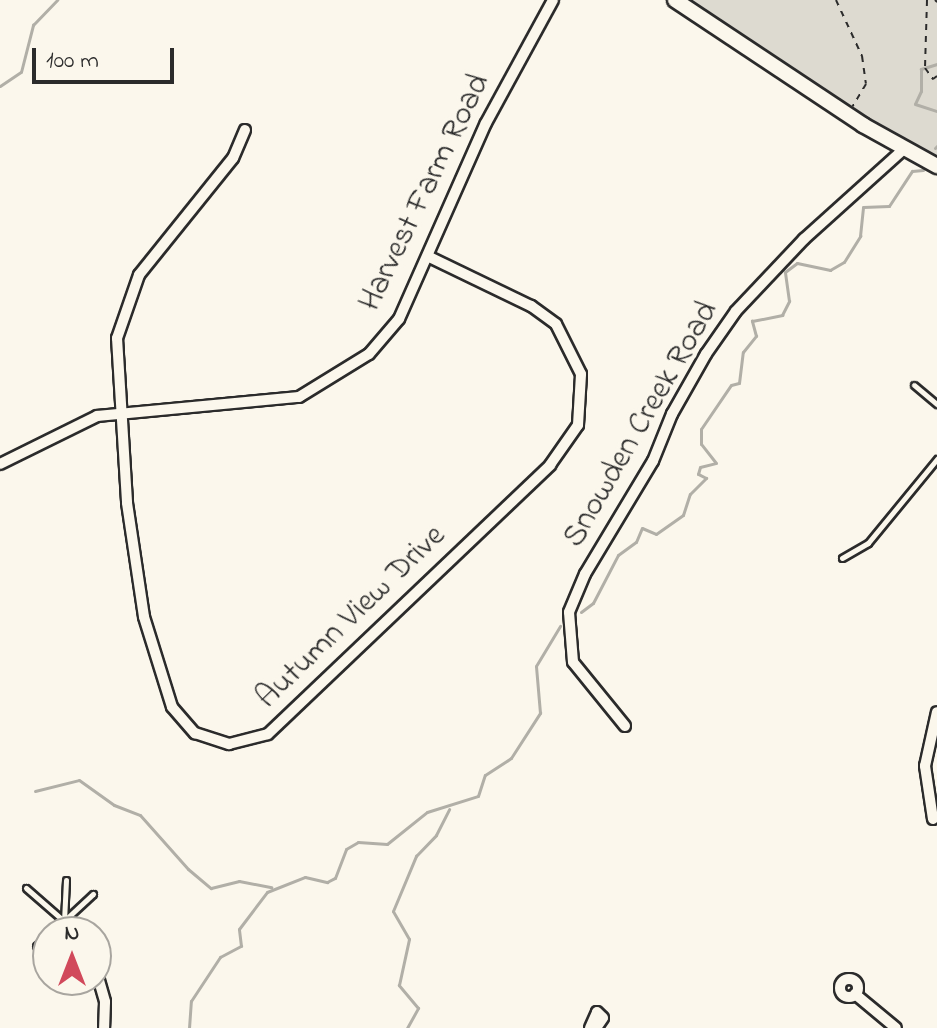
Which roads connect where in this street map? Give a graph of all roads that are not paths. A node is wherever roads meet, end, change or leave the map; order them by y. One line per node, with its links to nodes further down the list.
1 (553, 0): 6 (street, Harvest Farm Road)
2 (675, 0): 4 (street)
3 (245, 130): 9 (street, Autumn View Drive)
4 (905, 148): 5 (street); 14 (street, Snowden Creek Road)
5 (937, 166)
6 (429, 257): 9 (street, Harvest Farm Road); 9 (street, Autumn View Drive)
7 (914, 385): 8 (lane)
8 (937, 404)
9 (119, 414): 11 (street, Harvest Farm Road)
10 (937, 459): 12 (lane)
11 (0, 464)
12 (842, 558)
13 (937, 712): 15 (street)
14 (625, 726)
15 (933, 819)
16 (66, 880): 20 (lane)
17 (26, 888): 19 (lane)
18 (93, 894): 21 (lane)
19 (57, 916)
20 (64, 916)
21 (70, 916)
22 (855, 994): 27 (street)
23 (103, 996): 24 (street)
24 (104, 1028)
25 (590, 1028): 26 (street)
26 (596, 1028)
27 (896, 1028)

